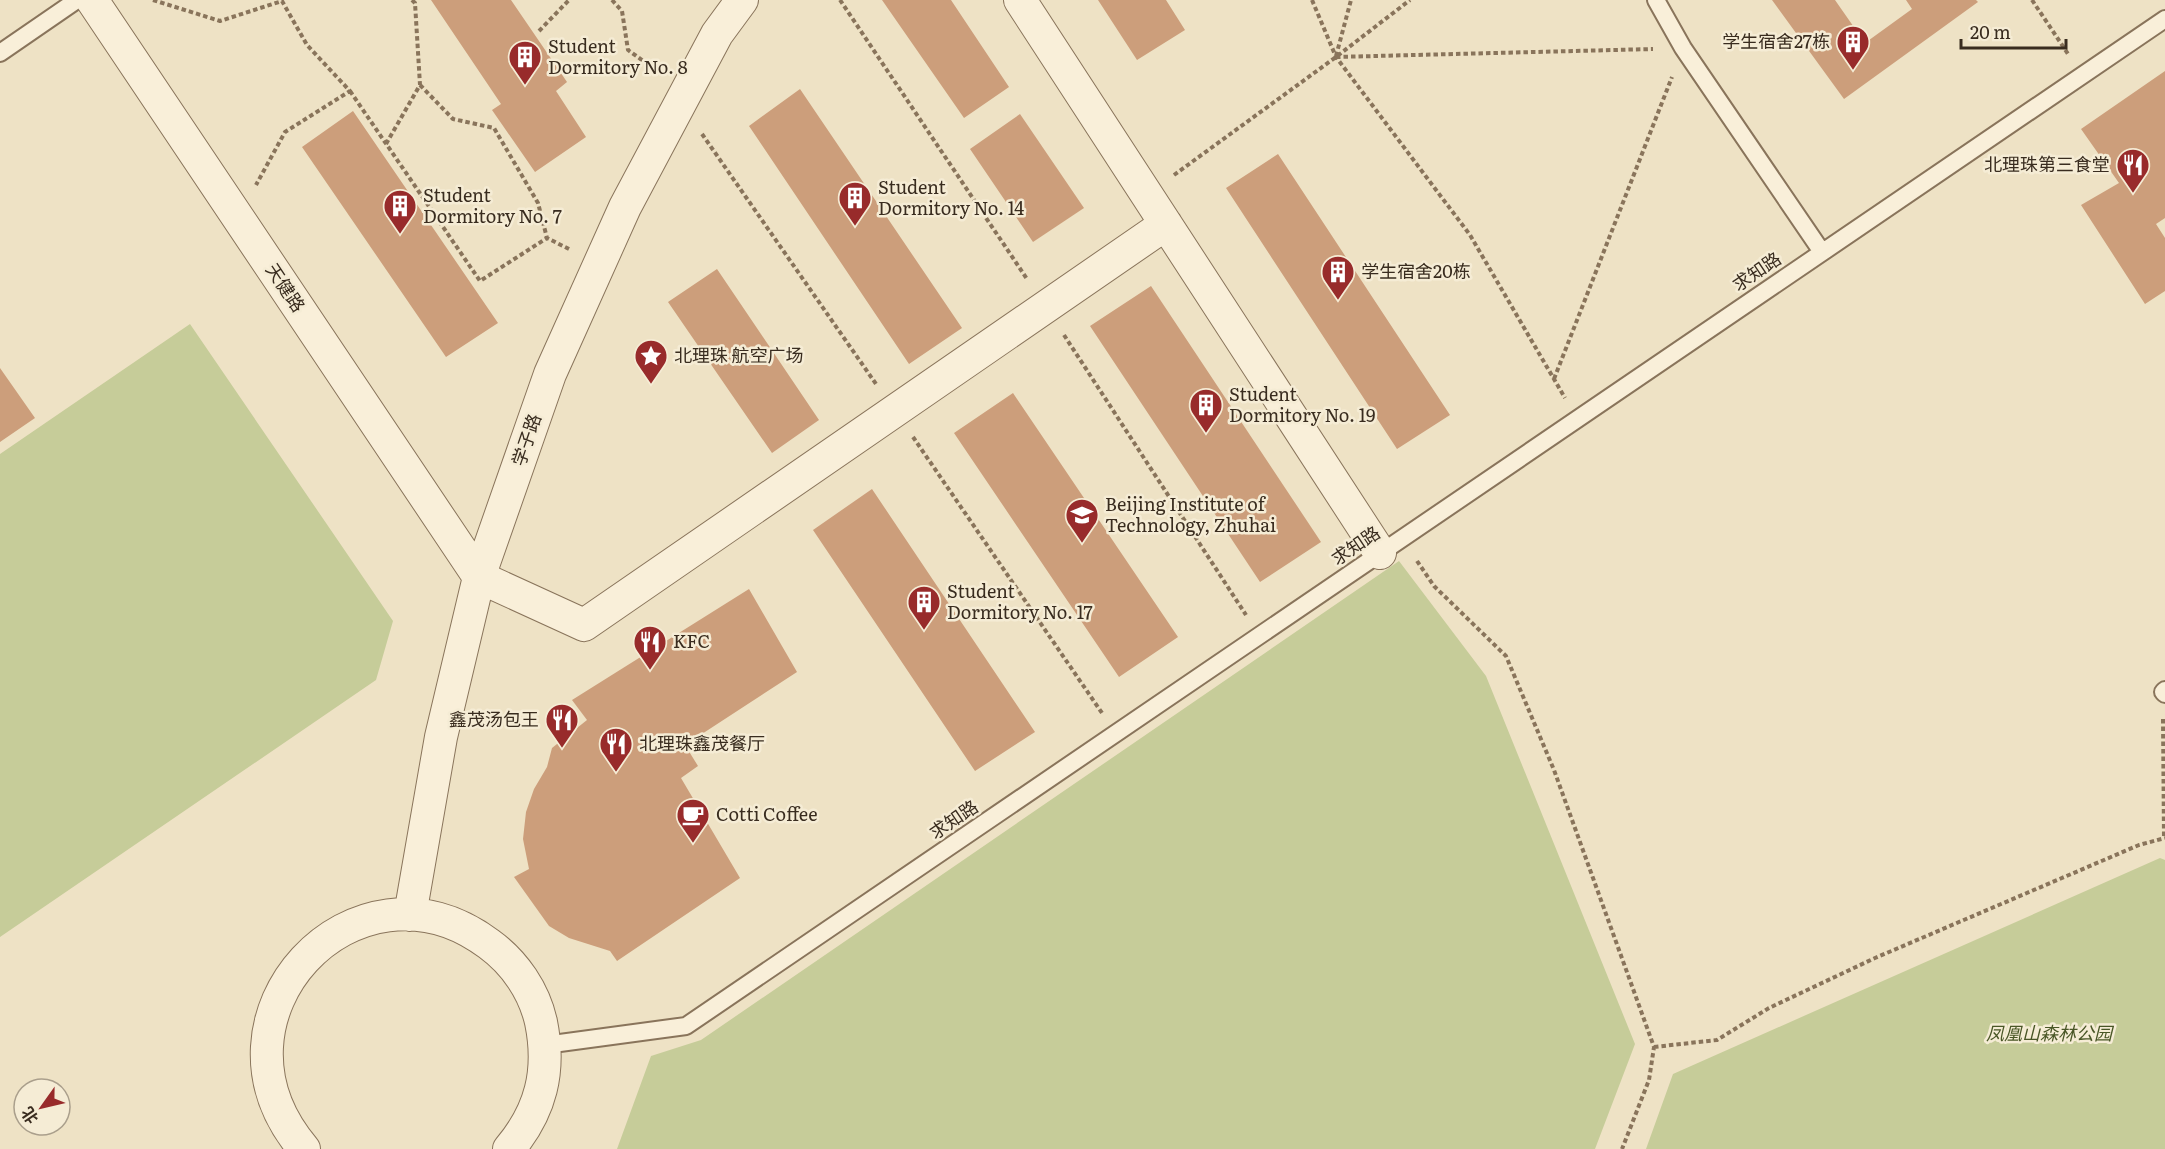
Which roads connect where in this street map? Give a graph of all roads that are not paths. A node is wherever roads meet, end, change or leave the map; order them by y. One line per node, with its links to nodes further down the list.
1 (77, 0): 7 (lane)
2 (92, 0): 11 (street, 天健路)
3 (742, 0): 11 (street, 学子路)
4 (1020, 0): 8 (street)
5 (1656, 0): 9 (lane)
6 (2165, 19): 9 (lane, 求知路)
7 (0, 53)
8 (1166, 224): 10 (street); 11 (street)
9 (1821, 252): 10 (lane, 求知路)
10 (1391, 546): 13 (lane, 求知路)
11 (479, 577): 12 (street, 学子路)
12 (410, 915): 13 (street); 14 (street)
13 (545, 1045): 15 (street)
14 (287, 1144)
15 (509, 1149)

